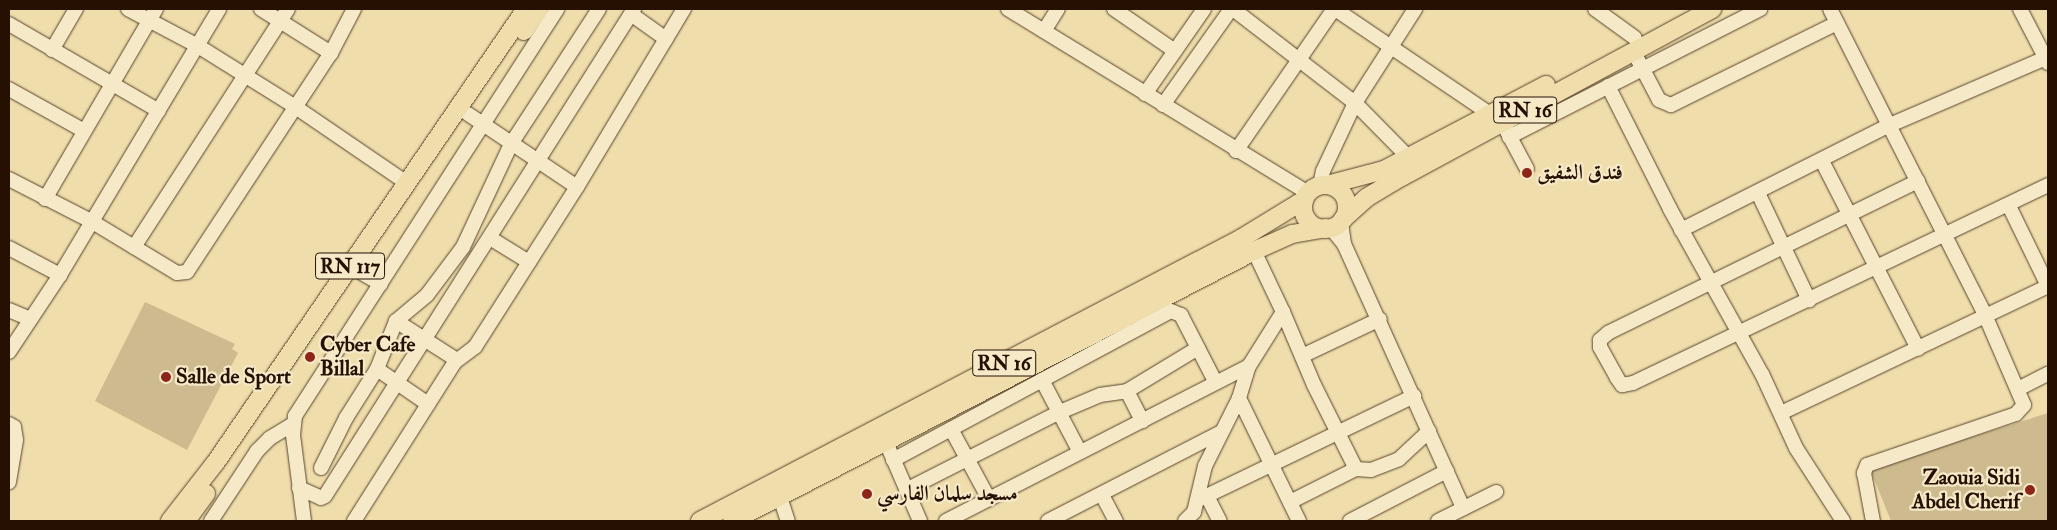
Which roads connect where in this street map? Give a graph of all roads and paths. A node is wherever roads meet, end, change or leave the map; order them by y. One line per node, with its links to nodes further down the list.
1 (76, 9): 35 (street)
2 (128, 9): 26 (street)
3 (219, 9): 34 (street)
4 (261, 9): 27 (street)
5 (288, 9): 27 (street)
6 (354, 9): 37 (street)
7 (526, 9): 62 (main road, RN 117)
8 (540, 9): 50 (main road, RN 117)
9 (557, 9): 50 (street)
10 (599, 9): 54 (street)
11 (684, 9): 31 (street)
12 (1008, 9): 30 (street)
13 (1058, 9): 30 (street)
14 (1114, 9): 36 (street)
15 (1204, 9): 36 (street)
16 (1232, 9): 39 (street); 47 (street)
17 (1334, 9): 32 (street); 39 (street)
18 (1415, 9): 32 (street)
19 (1595, 9): 33 (street)
20 (1687, 9): 33 (main road, RN 16)
21 (1712, 9): 33 (main road, RN 16)
22 (1760, 9): 40 (street)
23 (1830, 9): 28 (street)
24 (2020, 9): 38 (street)
25 (633, 11): 31 (street); 57 (street)
26 (153, 15): 34 (street); 42 (street)
27 (280, 21): 37 (street); 41 (street)
28 (1837, 23): 40 (street); 52 (street)
29 (9, 24): 35 (street)
30 (1044, 31): 45 (street)
31 (666, 39): 64 (street)
32 (1392, 45): 46 (street); 51 (street)
33 (1635, 45): 40 (street); 51 (main road, RN 16)
34 (198, 46): 41 (street); 49 (street)
35 (52, 50): 42 (street)
36 (1175, 51): 45 (street)
37 (331, 53): 48 (street)
38 (2047, 59): 52 (street)
39 (1298, 62): 46 (street); 55 (street)
40 (1642, 68): 43 (street)
41 (242, 75): 48 (street); 77 (street)
42 (111, 86): 49 (street); 53 (street)
43 (1608, 86): 51 (street); 72 (street)
44 (9, 89): 53 (street)
45 (1145, 94): 47 (street)
46 (1355, 103): 56 (street); 65 (street)
47 (1163, 105): 55 (street)
48 (294, 106): 62 (street); 77 (street)
49 (158, 111): 70 (street)
50 (474, 120): 54 (street); 81 (main road, RN 117); 84 (street)
51 (1501, 124): 56 (main road, RN 16); 59 (street); 71 (main road, RN 16)
52 (1890, 125): 58 (street); 61 (street)
53 (84, 131): 67 (street)
54 (511, 144): 57 (street); 92 (street)
55 (1236, 151): 65 (street)
56 (1408, 157): 65 (main road, RN 16)
57 (538, 161): 64 (street); 74 (street)
58 (1822, 161): 66 (street); 69 (street)
59 (1527, 169)
60 (9, 179): 67 (street)
61 (1918, 181): 69 (street); 73 (street)
62 (407, 183): 140 (main road, RN 117)
63 (2048, 186): 68 (street)
64 (577, 187): 79 (street)
65 (1315, 191): 71 (main road); 71 (main road); 121 (main road, RN 16)
66 (1758, 193): 72 (street); 75 (street)
67 (45, 199): 70 (street)
68 (2009, 206): 73 (street); 85 (street)
69 (1850, 214): 75 (street); 80 (street)
70 (91, 222): 77 (street); 82 (street)
71 (1335, 224): 78 (main road, RN 16); 91 (street)
72 (1681, 230): 83 (street)
73 (1945, 237): 80 (street); 89 (street)
74 (490, 238): 79 (street); 95 (street)
75 (1784, 246): 83 (street); 86 (street)
76 (9, 248): 82 (street)
77 (134, 248)
78 (1254, 251): 88 (street); 94 (main road, RN 16)
79 (529, 262): 100 (street)
80 (1876, 268): 86 (street); 97 (street)
81 (360, 272): 84 (street); 141 (main road, RN 117)
82 (60, 274): 90 (street)
83 (1710, 283): 93 (street); 93 (street)
84 (381, 284): 116 (street)
85 (2048, 286): 89 (street)
86 (1809, 300): 93 (street)
87 (9, 310): 90 (street)
88 (1283, 312): 99 (street); 101 (street)
89 (1984, 315): 97 (street); 107 (street)
90 (30, 319): 98 (street)
91 (1380, 319): 99 (street); 109 (street)
92 (396, 321): 95 (street); 102 (street)
93 (1740, 333): 113 (street)
94 (1103, 338): 96 (street); 104 (street); 121 (main road, RN 16)
95 (424, 339): 100 (street); 105 (street)
96 (1198, 348): 106 (street); 108 (street)
97 (1918, 349): 113 (street)
98 (9, 352)
99 (1302, 356): 120 (street)
100 (457, 360): 111 (street)
101 (1249, 366): 106 (street); 110 (street)
102 (378, 369): 105 (street); 126 (street)
103 (2048, 374): 107 (street)
104 (1042, 380): 112 (street); 117 (street)
105 (396, 382): 111 (street); 130 (street)
106 (1216, 383): 114 (street)
107 (2018, 389): 157 (street)
108 (1127, 391): 112 (street); 114 (street)
109 (1414, 396): 118 (street); 120 (street)
110 (1239, 398): 119 (street); 125 (street)
111 (428, 404): 143 (street)
112 (1060, 412): 122 (street); 123 (street)
113 (1781, 413): 156 (street)
114 (1142, 421): 122 (street)
115 (9, 424): 129 (street)
116 (293, 424): 130 (street); 142 (street)
117 (951, 429): 123 (street); 124 (street)
118 (1429, 431): 127 (street); 128 (street)
119 (1221, 432): 133 (street); 135 (street)
120 (1337, 432): 125 (street); 127 (street)
121 (882, 434): 124 (street); 134 (main road, RN 16); 144 (main road, RN 16)
122 (1080, 452): 136 (street)
123 (967, 459): 131 (street); 136 (street)
124 (893, 460): 131 (street)
125 (1272, 464): 135 (street); 137 (street)
126 (321, 468)
127 (1356, 468): 137 (street)
128 (1447, 471): 138 (street); 154 (street)
129 (9, 482)
130 (299, 488): 139 (street)
131 (906, 490): 147 (street)
132 (1496, 492): 138 (street)
133 (1102, 495): 149 (street); 150 (street)
134 (780, 497): 145 (main road, RN 16); 146 (street)
135 (1203, 498): 151 (street); 152 (street)
136 (989, 499): 148 (street)
137 (1290, 502): 153 (street)
138 (1463, 508): 155 (street)
139 (302, 519)
140 (170, 521)
141 (186, 521)
142 (211, 521)
143 (354, 521)
144 (700, 521)
145 (732, 521)
146 (788, 521)
147 (920, 521)
148 (946, 521)
149 (1050, 521)
150 (1116, 521)
151 (1185, 521)
152 (1220, 521)
153 (1299, 521)
154 (1350, 521)
155 (1438, 521)
156 (1843, 521)
157 (1873, 521)

